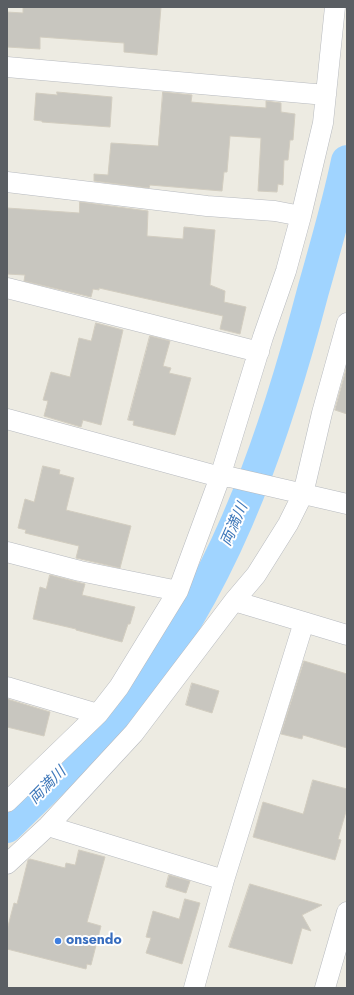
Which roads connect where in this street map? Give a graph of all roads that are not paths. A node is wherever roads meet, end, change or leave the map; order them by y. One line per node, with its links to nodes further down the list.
1 (335, 7): 3 (street)
2 (7, 67): 3 (street)
3 (326, 95): 5 (street)
4 (7, 182): 5 (street)
5 (302, 216): 8 (street)
6 (7, 288): 8 (street)
7 (347, 323): 11 (street)
8 (259, 352): 10 (street)
9 (7, 419): 10 (street)
10 (225, 477): 11 (street); 14 (street)
11 (303, 494): 12 (street); 15 (street)
12 (347, 504)
13 (7, 552): 14 (street)
14 (178, 591): 19 (street)
15 (234, 601): 16 (street); 21 (street)
16 (304, 622): 17 (street); 23 (street)
17 (347, 635)
18 (7, 687): 19 (street)
19 (98, 714): 20 (street)
20 (7, 802)
21 (48, 826): 22 (street); 23 (street)
22 (7, 864)
23 (224, 880): 25 (street)
24 (347, 912): 26 (street)
25 (194, 988)
26 (325, 988)

